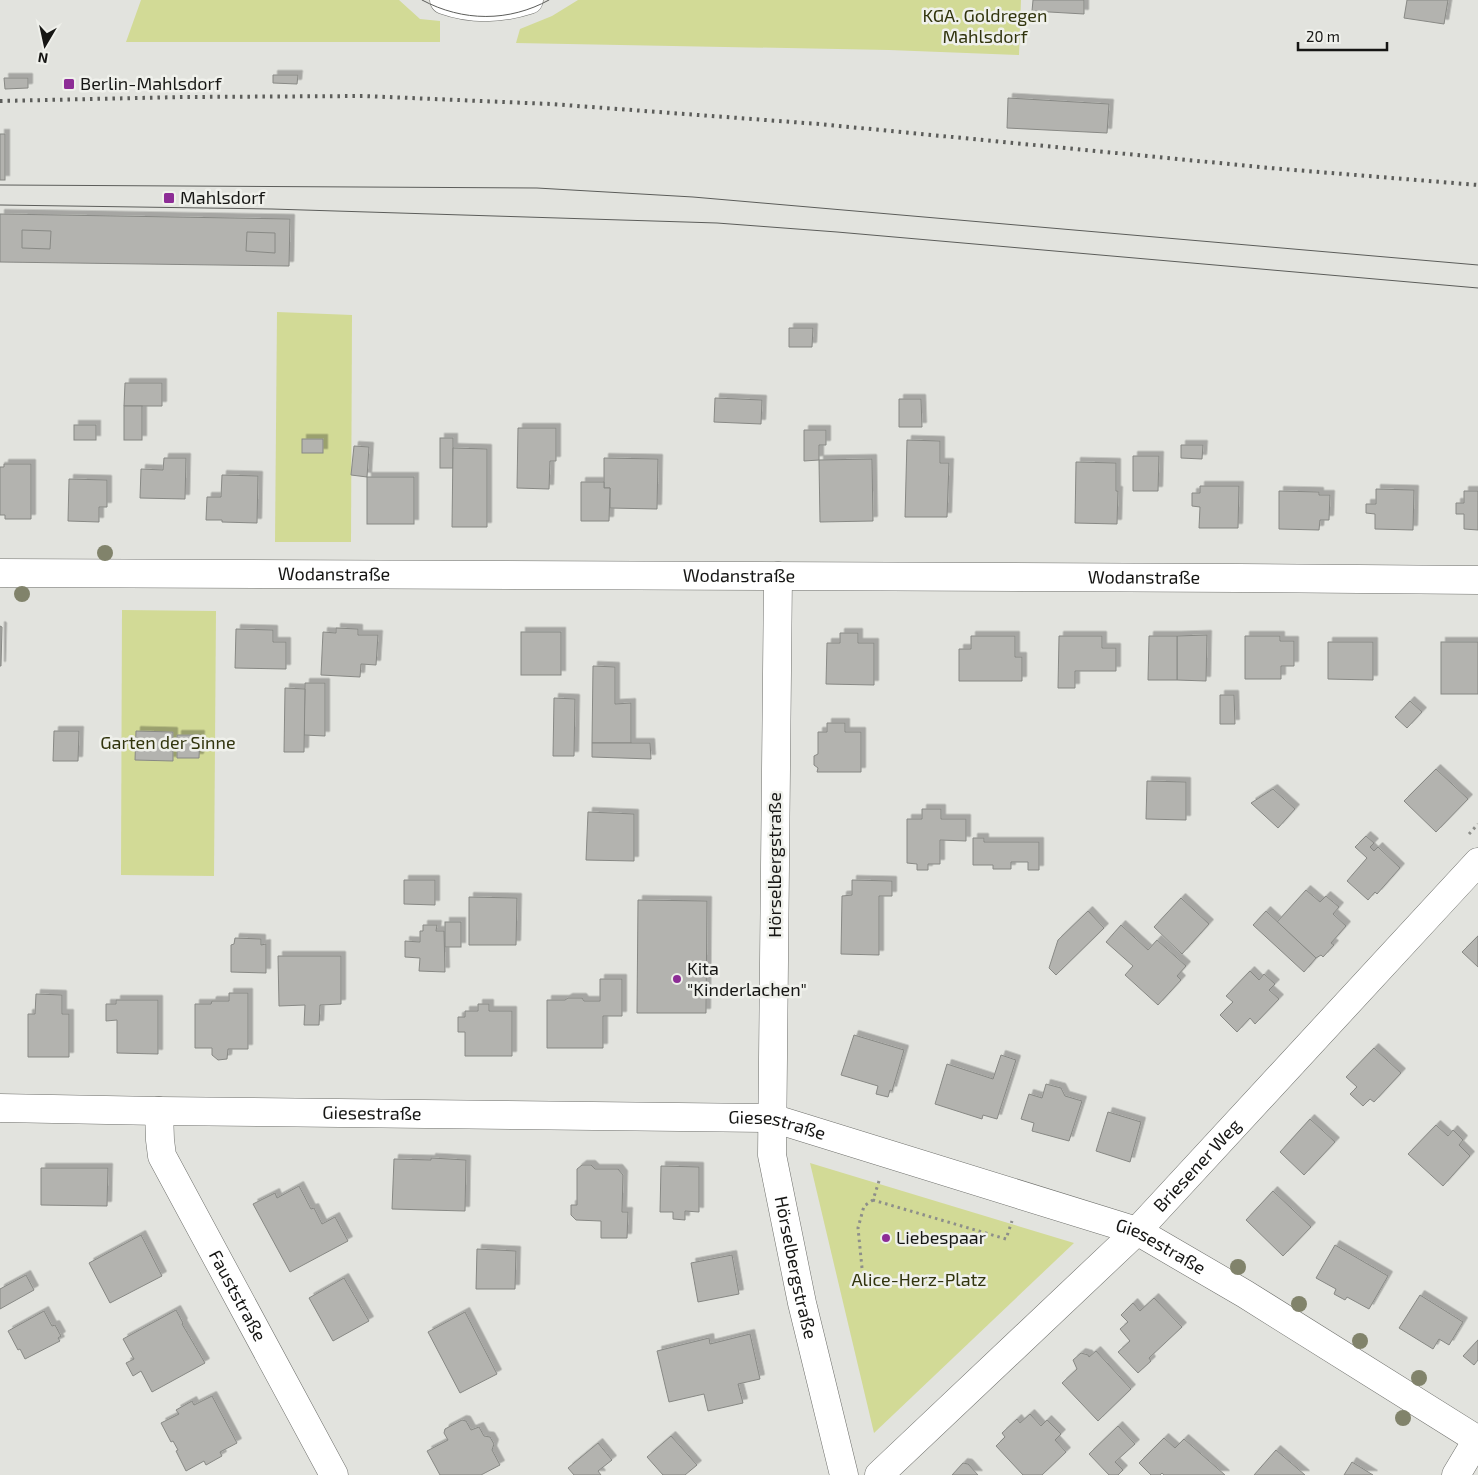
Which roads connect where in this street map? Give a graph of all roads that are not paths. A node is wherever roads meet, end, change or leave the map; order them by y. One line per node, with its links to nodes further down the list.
1 (444, 0): 2 (street)
2 (529, 0)
3 (0, 573): 4 (street, Wodanstraße)
4 (778, 576): 5 (street, Wodanstraße); 9 (street, Hörselbergstraße)
5 (1478, 580)
6 (1478, 862): 10 (street, Briesener Weg)
7 (0, 1108): 8 (street, Giesestraße)
8 (159, 1111): 9 (street, Giesestraße); 12 (street, Fauststraße)
9 (772, 1118): 10 (street, Giesestraße); 13 (street, Hörselbergstraße)
10 (1137, 1231): 11 (street, Giesestraße); 14 (street, Briesener Weg)
11 (1478, 1440): 15 (street)
12 (334, 1475)
13 (844, 1475)
14 (879, 1475)
15 (1456, 1475)

